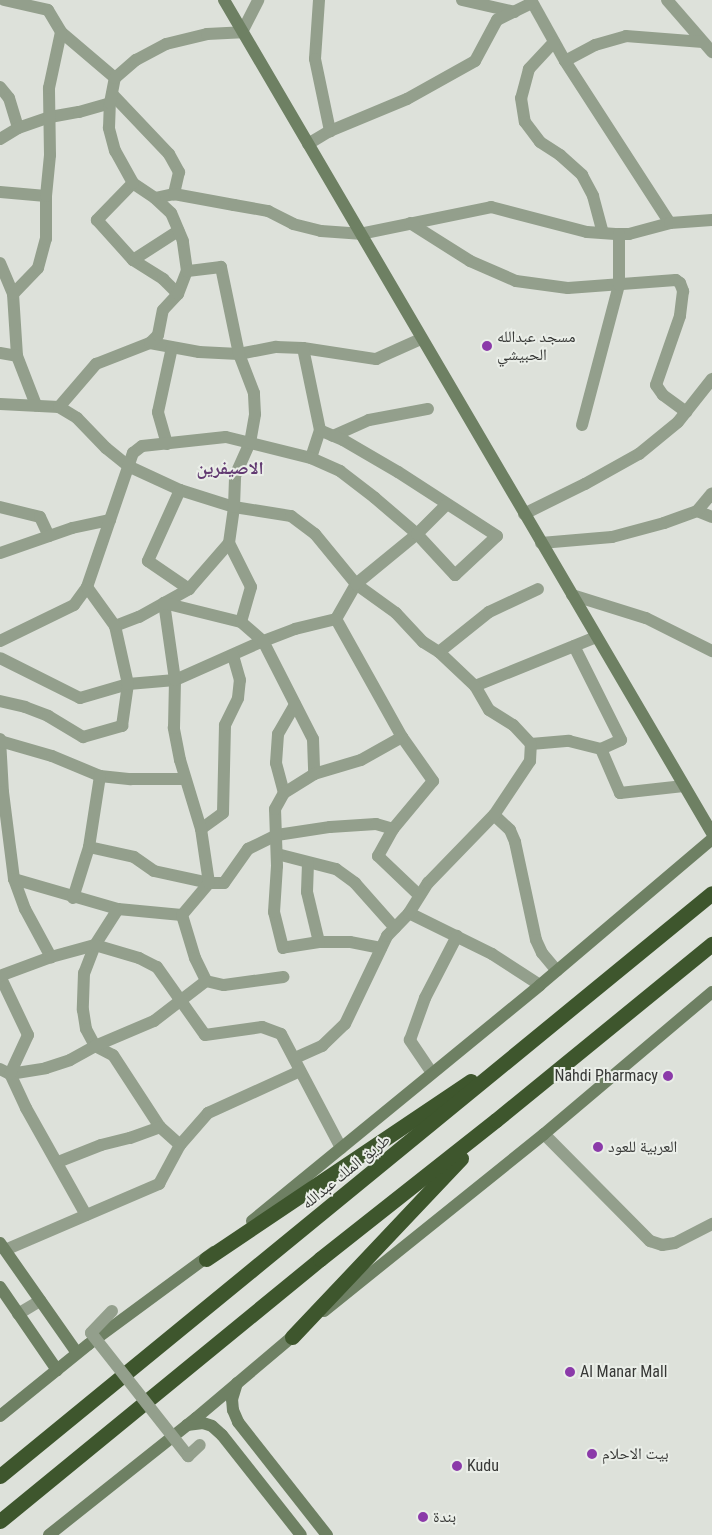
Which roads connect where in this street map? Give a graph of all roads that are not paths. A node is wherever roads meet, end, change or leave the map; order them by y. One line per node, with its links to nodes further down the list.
1 (4, 0): 8 (street)
2 (224, 0): 11 (main road)
3 (258, 0): 11 (street)
4 (320, 0): 21 (street)
5 (462, 0): 9 (street)
6 (667, 0): 13 (street)
7 (531, 2): 9 (street); 12 (street)
8 (50, 5): 10 (street)
9 (515, 12): 21 (street)
10 (61, 32): 16 (street); 19 (street)
11 (242, 32): 16 (street); 23 (main road)
12 (554, 42): 15 (street); 33 (street)
13 (703, 42): 14 (street); 15 (street)
14 (712, 52)
15 (565, 61): 31 (street)
16 (115, 78): 18 (street)
17 (0, 87): 20 (street)
18 (111, 99): 19 (street); 24 (street); 26 (street)
19 (50, 117): 20 (street); 27 (street)
20 (18, 128): 22 (street)
21 (330, 131): 23 (street)
22 (0, 139)
23 (308, 144): 34 (main road)
24 (133, 183): 28 (street); 36 (street)
25 (0, 192): 27 (street)
26 (174, 194): 28 (street); 34 (street)
27 (46, 196): 40 (street)
28 (155, 198): 32 (street)
29 (712, 220): 31 (street)
30 (410, 223): 33 (street); 34 (street); 39 (street)
31 (670, 223): 35 (street)
32 (178, 231): 36 (street); 38 (street)
33 (603, 233): 35 (street)
34 (360, 234): 42 (main road)
35 (619, 234): 39 (street)
36 (133, 260): 41 (street)
37 (0, 263): 40 (street)
38 (187, 271): 41 (street); 47 (street)
39 (619, 285): 54 (street); 55 (street)
40 (13, 294): 48 (street)
41 (178, 294): 43 (street)
42 (421, 339): 45 (street); 68 (main road)
43 (150, 343): 44 (street); 52 (street)
44 (172, 347): 47 (street); 59 (street)
45 (303, 348): 47 (street); 56 (street)
46 (0, 353): 48 (street)
47 (239, 354): 58 (street)
48 (17, 356): 51 (street)
49 (712, 379): 54 (street)
50 (0, 404): 51 (street)
51 (36, 405): 52 (street)
52 (59, 406): 61 (street)
53 (428, 409): 57 (street)
54 (686, 412): 68 (street)
55 (582, 425)
56 (320, 430): 57 (street); 60 (street)
57 (333, 436): 64 (street)
58 (250, 443): 59 (street); 60 (street); 66 (street)
59 (168, 444): 61 (street)
60 (311, 458): 71 (street)
61 (128, 466): 62 (street); 70 (street)
62 (180, 490): 66 (street); 78 (street)
63 (712, 493): 67 (street)
64 (446, 505): 71 (street); 71 (street)
65 (0, 506): 72 (street)
66 (234, 507): 73 (street); 76 (street)
67 (697, 511): 69 (street); 74 (street)
68 (524, 514): 74 (main road)
69 (712, 516)
70 (110, 520): 72 (street); 77 (street)
71 (417, 534): 76 (street)
72 (49, 536): 75 (street)
73 (229, 543): 78 (street); 83 (street)
74 (541, 543): 80 (main road)
75 (0, 553)
76 (356, 584): 82 (street); 90 (street)
77 (87, 587): 84 (street); 86 (street)
78 (189, 589): 81 (street)
79 (538, 589): 90 (street)
80 (572, 596): 85 (main road); 89 (street)
81 (164, 603): 83 (street); 84 (street); 93 (street)
82 (336, 619): 87 (street); 98 (street)
83 (241, 622): 87 (street)
84 (115, 626): 94 (street)
85 (596, 637): 88 (street); 106 (main road)
86 (0, 641)
87 (263, 641): 91 (street); 97 (street)
88 (574, 646): 95 (street); 101 (street)
89 (712, 651)
90 (439, 652): 95 (street)
91 (233, 654): 93 (street); 109 (street)
92 (0, 658): 94 (street)
93 (175, 680): 94 (street); 105 (street)
94 (128, 684): 96 (street)
95 (475, 686): 100 (street)
96 (0, 701)
97 (296, 706): 103 (street); 107 (street)
98 (402, 737): 103 (street); 110 (street)
99 (0, 740): 102 (street); 104 (street)
100 (531, 744): 101 (street); 108 (street)
101 (601, 749): 106 (street)
102 (1, 765): 112 (street)
103 (314, 774): 107 (street)
104 (100, 776): 105 (street); 115 (street)
105 (186, 778): 109 (street)
106 (684, 786): 111 (main road)
107 (284, 793): 113 (street)
108 (494, 815): 122 (street); 135 (street)
109 (201, 829): 119 (street)
110 (393, 829): 113 (street); 122 (street)
111 (712, 834)
112 (5, 835): 118 (street)
113 (277, 835): 116 (street); 119 (street)
114 (712, 839): 135 (main road)
115 (89, 847): 119 (street); 123 (street)
116 (277, 854): 117 (street); 130 (street)
117 (308, 862): 128 (street); 130 (street)
118 (14, 879): 123 (street); 134 (street)
119 (209, 883): 127 (street)
120 (712, 888): 125 (highway)
121 (712, 893): 125 (highway, طريق الملك عبدالله)
122 (419, 895): 126 (street)
123 (73, 898): 124 (street)
124 (118, 909): 127 (street); 132 (street)
125 (688, 912): 142 (highway, طريق الملك عبدالله)
126 (409, 913): 128 (street); 129 (street)
127 (182, 915): 138 (street)
128 (395, 928): 133 (street)
129 (457, 936): 139 (street); 147 (street)
130 (319, 942): 133 (street)
131 (712, 944): 148 (highway)
132 (95, 945): 134 (street); 141 (street); 143 (street)
133 (380, 948): 144 (street)
134 (51, 956): 136 (street)
135 (557, 971): 139 (main road)
136 (0, 976): 146 (street)
137 (283, 977): 138 (street)
138 (206, 981): 141 (street)
139 (540, 985): 147 (main road)
140 (712, 992): 150 (main road)
141 (180, 1002): 143 (street); 144 (street)
142 (547, 1030): 157 (highway); 169 (highway, طريق الملك عبدالله)
143 (96, 1046): 146 (street); 149 (street)
144 (295, 1058): 145 (street)
145 (300, 1070): 151 (street); 152 (street)
146 (5, 1072): 153 (street)
147 (432, 1074): 152 (main road)
148 (496, 1120): 162 (highway); 170 (highway)
149 (160, 1127): 151 (street); 153 (street)
150 (544, 1134): 155 (street); 162 (main road)
151 (180, 1145): 154 (street)
152 (341, 1148): 157 (main road)
153 (58, 1162): 154 (street)
154 (86, 1215): 156 (street)
155 (712, 1224)
156 (2, 1246): 159 (main road)
157 (206, 1258): 163 (main road)
158 (0, 1287): 161 (main road)
159 (40, 1301): 161 (street); 163 (main road)
160 (112, 1311): 168 (street, bridge)
161 (18, 1314): 164 (main road)
162 (292, 1336): 165 (main road)
163 (77, 1353): 164 (main road)
164 (56, 1370): 166 (main road)
165 (237, 1382): 167 (main road); 173 (main road)
166 (0, 1416)
167 (188, 1424): 171 (main road); 172 (main road)
168 (200, 1445)
169 (0, 1476)
170 (0, 1521)
171 (49, 1535)
172 (301, 1535)
173 (327, 1535)

